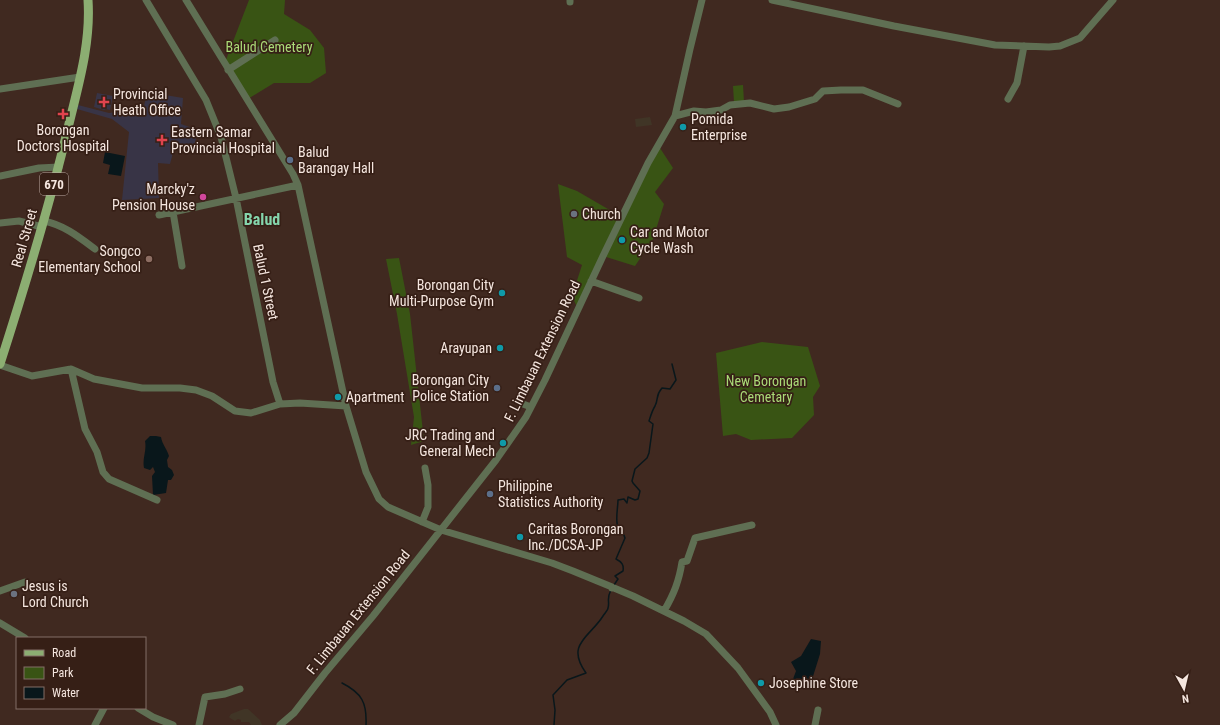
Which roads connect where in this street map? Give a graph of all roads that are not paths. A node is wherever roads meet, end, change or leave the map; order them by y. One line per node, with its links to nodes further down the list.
1 (88, 0): 11 (main road, Real Street / 670)
2 (146, 0): 19 (street, Balud 1 Street)
3 (186, 0): 10 (street)
4 (702, 0): 15 (street, F. Limbauan Extension Road)
5 (772, 0): 7 (street)
6 (1113, 0): 9 (street)
7 (795, 2): 9 (street)
8 (275, 40): 10 (street)
9 (1024, 46): 13 (street)
10 (228, 70): 18 (street)
11 (80, 77): 12 (street); 16 (main road, Real Street / 670)
12 (0, 89)
13 (1008, 99)
14 (898, 104): 15 (street)
15 (675, 116): 26 (street, F. Limbauan Extension Road)
16 (59, 168): 17 (street); 23 (main road, Real Street / 670)
17 (0, 176)
18 (298, 185): 19 (street); 32 (street)
19 (236, 198): 20 (street); 30 (street, Balud 1 Street)
20 (173, 212): 21 (street); 25 (street)
21 (158, 215)
22 (0, 223): 23 (street)
23 (43, 224): 24 (street); 28 (main road, Real Street / 670)
24 (95, 249)
25 (182, 266)
26 (591, 281): 27 (street); 33 (street, F. Limbauan Extension Road)
27 (639, 298)
28 (0, 365): 29 (street)
29 (70, 369): 30 (street); 35 (street)
30 (280, 404): 32 (street)
31 (523, 404): 33 (street)
32 (346, 406): 36 (street)
33 (531, 407): 38 (street, F. Limbauan Extension Road)
34 (425, 468): 36 (street)
35 (157, 500)
36 (422, 522): 38 (street)
37 (752, 525): 41 (street)
38 (442, 530): 41 (street); 51 (street, F. Limbauan Extension Road)
39 (25, 582): 40 (street)
40 (0, 591)
41 (664, 611): 52 (street)
42 (0, 623): 43 (street)
43 (23, 637)
44 (240, 689): 50 (street)
45 (104, 709): 48 (street)
46 (140, 709): 49 (street)
47 (818, 710): 53 (street)
48 (96, 725)
49 (173, 725)
50 (199, 725)
51 (280, 725)
52 (776, 725)
53 (814, 725)

